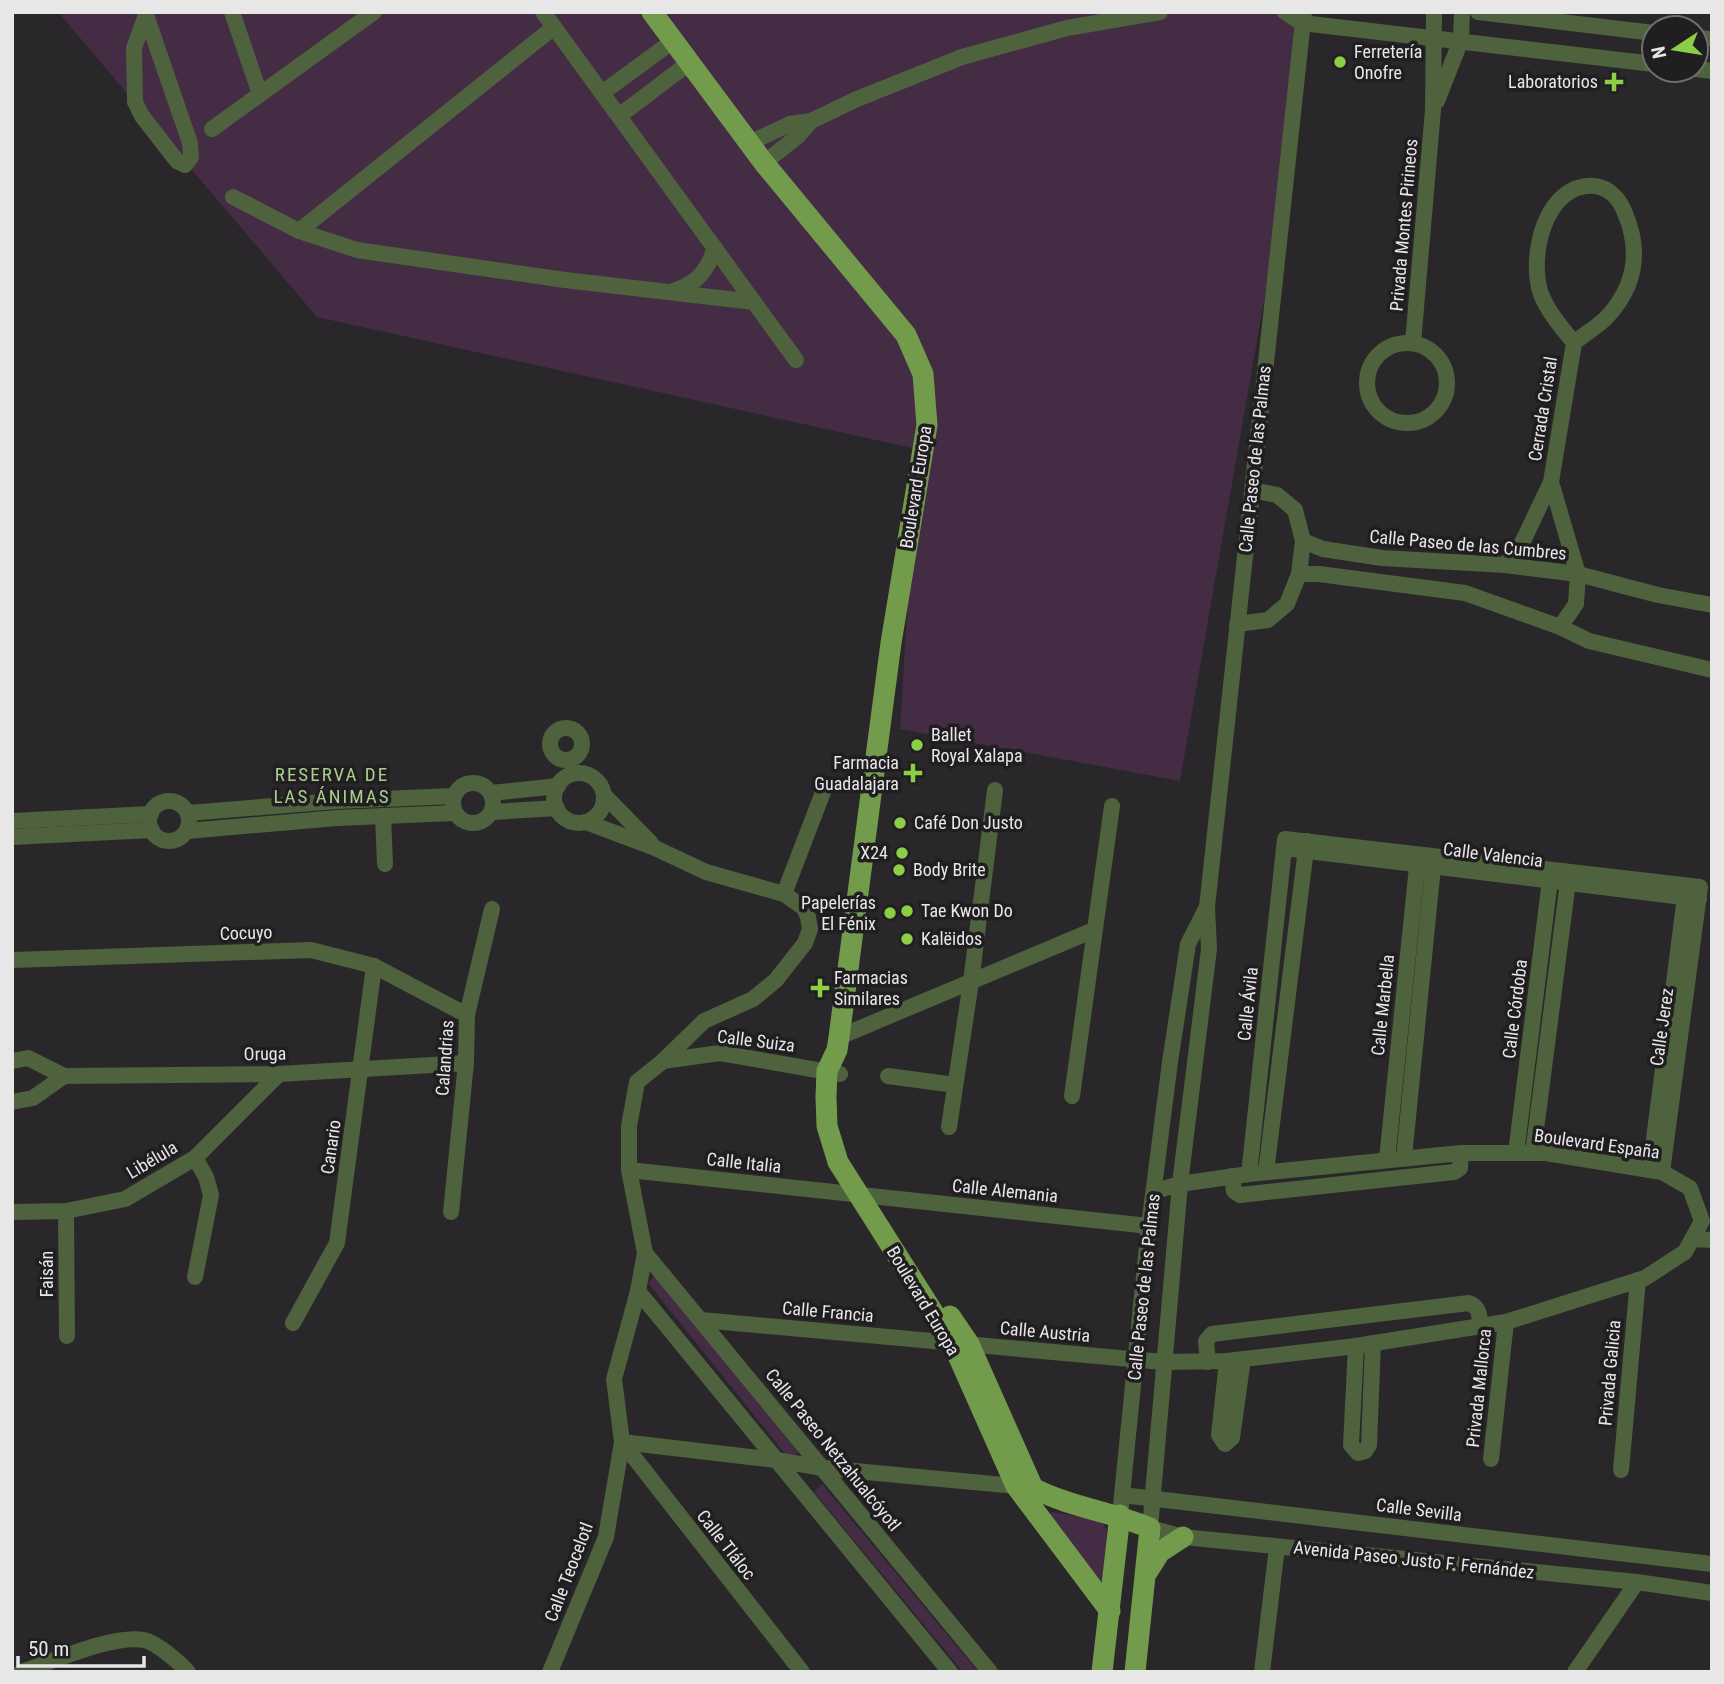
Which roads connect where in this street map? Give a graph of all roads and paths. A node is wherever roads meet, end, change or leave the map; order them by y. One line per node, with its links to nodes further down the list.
1 (232, 12): 20 (street)
2 (374, 12): 20 (street)
3 (543, 12): 12 (street)
4 (652, 12): 16 (main road, Boulevard Europa)
5 (1160, 12): 23 (street)
6 (1285, 12): 11 (street)
7 (1434, 12): 14 (street, Privada Montes Pirineos)
8 (1462, 12): 15 (street, Privada Montes Pirineos)
9 (1478, 12): 13 (street)
10 (145, 14): 10 (street)
11 (1303, 18): 14 (street); 36 (street, Calle Paseo de las Palmas)
12 (554, 27): 19 (street); 28 (street)
13 (1640, 31)
14 (1434, 37): 15 (street); 21 (street, Privada Montes Pirineos)
15 (1461, 40): 17 (street); 21 (street, Privada Montes Pirineos)
16 (673, 41): 18 (main road, Boulevard Europa); 19 (street)
17 (1640, 62)
18 (689, 63): 22 (street); 25 (main road, Boulevard Europa)
19 (602, 93): 22 (street)
20 (260, 94): 24 (street)
21 (1433, 110): 32 (street, Privada Montes Pirineos)
22 (619, 116): 29 (street)
23 (811, 121): 25 (street); 26 (street)
24 (212, 129)
25 (749, 143): 26 (main road, Boulevard Europa)
26 (764, 163): 86 (main road, Boulevard Europa)
27 (233, 197): 28 (street)
28 (299, 231): 30 (street)
29 (715, 248): 30 (street); 31 (street)
30 (671, 292): 31 (street)
31 (754, 302): 34 (street)
32 (1413, 343): 32 (street)
33 (1574, 343): 33 (street, Cerrada Cristal); 35 (street, Cerrada Cristal)
34 (796, 360)
35 (1551, 482): 39 (street, Cerrada Cristal); 41 (street, Cerrada Cristal)
36 (1252, 490): 37 (street); 44 (street, Calle Paseo de las Palmas)
37 (1303, 541): 38 (street, Calle Paseo de las Cumbres); 40 (street)
38 (1382, 558): 39 (street, Calle Paseo de las Cumbres); 42 (street)
39 (1504, 565): 41 (street, Calle Paseo de las Cumbres)
40 (1299, 574): 42 (street); 44 (street)
41 (1578, 574): 43 (street, Calle Paseo de las Cumbres); 45 (street, Cerrada Cristal)
42 (1379, 583): 45 (street)
43 (1712, 604)
44 (1237, 624): 75 (street, Calle Paseo de las Palmas)
45 (1560, 627): 46 (street)
46 (1712, 670)
47 (558, 786): 50 (street); 51 (street); 55 (street)
48 (825, 787): 74 (street)
49 (995, 790): 84 (street)
50 (491, 793): 52 (street); 56 (street)
51 (604, 795): 63 (street); 68 (street)
52 (454, 796): 53 (street); 58 (street)
53 (337, 801): 57 (street); 60 (street)
54 (1112, 806): 77 (street)
55 (557, 808): 56 (street); 63 (street)
56 (492, 812): 58 (street)
57 (188, 813): 62 (street); 64 (street)
58 (455, 813): 59 (street)
59 (383, 816): 60 (street); 70 (street)
60 (337, 818): 64 (street)
61 (12, 821): 62 (street)
62 (151, 822): 64 (street); 65 (street)
63 (586, 822): 68 (street)
64 (187, 831)
65 (12, 838)
66 (1284, 843): 67 (street, Calle Valencia); 78 (street, Calle Ávila)
67 (1306, 846): 69 (street, Calle Valencia); 79 (street)
68 (655, 848): 74 (street)
69 (1426, 861): 71 (street, Calle Valencia); 107 (street, Calle Marbella)
70 (386, 864)
71 (1551, 875): 72 (street, Calle Valencia); 82 (street, Calle Córdoba)
72 (1569, 876): 73 (street, Calle Valencia); 83 (street, Calle Córdoba)
73 (1692, 892): 109 (street, Calle Jerez)
74 (784, 894): 89 (street)
75 (1207, 907): 113 (street, Calle Paseo de las Palmas); 114 (street, Calle Paseo de las Palmas)
76 (492, 909): 85 (street, Calandrias)
77 (1094, 930): 84 (street); 100 (street)
78 (1274, 939): 79 (street); 87 (street, Calle Ávila)
79 (1294, 942): 88 (street)
80 (12, 960): 81 (street, Cocuyo)
81 (374, 966): 85 (street, Cocuyo); 93 (street, Canario)
82 (1538, 977): 83 (street); 92 (street, Calle Córdoba)
83 (1555, 979): 94 (street, Calle Córdoba)
84 (971, 982): 86 (street); 99 (street)
85 (467, 1015): 91 (street, Calandrias)
86 (838, 1043): 95 (main road, Boulevard Europa)
87 (1263, 1047): 88 (street); 111 (street, Calle Ávila)
88 (1281, 1051): 110 (street)
89 (663, 1060): 95 (street, Calle Suiza); 108 (street)
90 (12, 1061): 97 (street)
91 (466, 1063): 93 (street, Oruga); 118 (street, Calandrias)
92 (1527, 1067): 94 (street); 104 (street, Calle Córdoba)
93 (361, 1069): 96 (street, Oruga); 128 (street, Canario)
94 (1544, 1071): 105 (street, Calle Córdoba)
95 (834, 1072): 115 (main road, Boulevard Europa)
96 (279, 1074): 97 (street, Oruga); 106 (street, Libélula)
97 (64, 1076): 101 (street)
98 (888, 1076): 99 (street)
99 (956, 1085): 102 (street)
100 (1072, 1096)
101 (12, 1102)
102 (948, 1127)
103 (1461, 1153): 104 (street, Boulevard España); 107 (street, Boulevard España); 112 (street)
104 (1516, 1153): 105 (street, Boulevard España)
105 (1533, 1153): 109 (street, Boulevard España)
106 (194, 1158): 116 (street, Libélula); 123 (street)
107 (1395, 1158): 110 (street, Boulevard España)
108 (629, 1170): 115 (street, Calle Italia); 122 (street)
109 (1656, 1171): 120 (street, Boulevard España)
110 (1266, 1172): 111 (street, Boulevard España)
111 (1249, 1174): 112 (street, Boulevard España)
112 (1232, 1177): 113 (street, Boulevard España)
113 (1180, 1184): 114 (street, Boulevard España); 135 (street, Calle Paseo de las Palmas)
114 (1155, 1191): 119 (street, Calle Paseo de las Palmas)
115 (863, 1194): 119 (street, Calle Alemania); 131 (main road, Boulevard Europa)
116 (66, 1211): 117 (street, Libélula); 130 (street, Faisán)
117 (12, 1212)
118 (451, 1212)
119 (1149, 1226): 134 (street, Calle Paseo de las Palmas)
120 (1692, 1239): 121 (street); 124 (street)
121 (1712, 1240)
122 (646, 1253): 125 (street); 126 (street, Calle Paseo Netzahualcóyotl)
123 (195, 1277)
124 (1638, 1280): 127 (street); 141 (street, Privada Galicia)
125 (638, 1291): 137 (street); 139 (street)
126 (701, 1320): 131 (street, Calle Francia); 140 (street, Calle Paseo Netzahualcóyotl)
127 (1506, 1322): 129 (street); 138 (street, Privada Mallorca)
128 (293, 1323)
129 (1481, 1326): 132 (street); 136 (street)
130 (66, 1336)
131 (960, 1343): 134 (street, Calle Austria); 142 (main road, Boulevard Europa)
132 (1373, 1343): 133 (street); 133 (street)
133 (1356, 1346): 136 (street)
134 (1135, 1359): 135 (street); 144 (street, Calle Paseo de las Palmas)
135 (1163, 1362): 136 (street); 143 (street, Calle Paseo de las Palmas)
136 (1208, 1363)
137 (622, 1442): 139 (street); 156 (street, Calle Teocelotl); 157 (street, Calle Tláloc)
138 (1491, 1459)
139 (776, 1460): 140 (street); 158 (street)
140 (823, 1468): 142 (street); 159 (street, Calle Paseo Netzahualcóyotl)
141 (1621, 1470)
142 (1025, 1487): 144 (main road); 152 (main road, Boulevard Europa)
143 (1153, 1499): 144 (street, Calle Sevilla); 145 (street, Calle Paseo de las Palmas); 148 (street, Calle Sevilla)
144 (1121, 1505): 145 (main road, Avenida Paseo Justo F. Fernández); 152 (main road, Calle Paseo de las Palmas)
145 (1150, 1528): 146 (street, Avenida Paseo Justo F. Fernández); 149 (main road, Calle Paseo de las Palmas)
146 (1183, 1536): 147 (street, Avenida Paseo Justo F. Fernández); 149 (main road)
147 (1276, 1547): 150 (street, Avenida Paseo Justo F. Fernández); 162 (street)
148 (1712, 1564)
149 (1146, 1576): 161 (main road, Calle Paseo de las Palmas)
150 (1637, 1582): 151 (street, Avenida Paseo Justo F. Fernández); 163 (street)
151 (1712, 1592)
152 (1110, 1611): 160 (main road, Calle Paseo de las Palmas)
153 (49, 1667): 154 (street); 155 (street)
154 (21, 1672)
155 (188, 1672)
156 (550, 1672)
157 (802, 1672)
158 (950, 1672)
159 (990, 1672)
160 (1102, 1672)
161 (1135, 1672)
162 (1262, 1672)
163 (1575, 1672)

